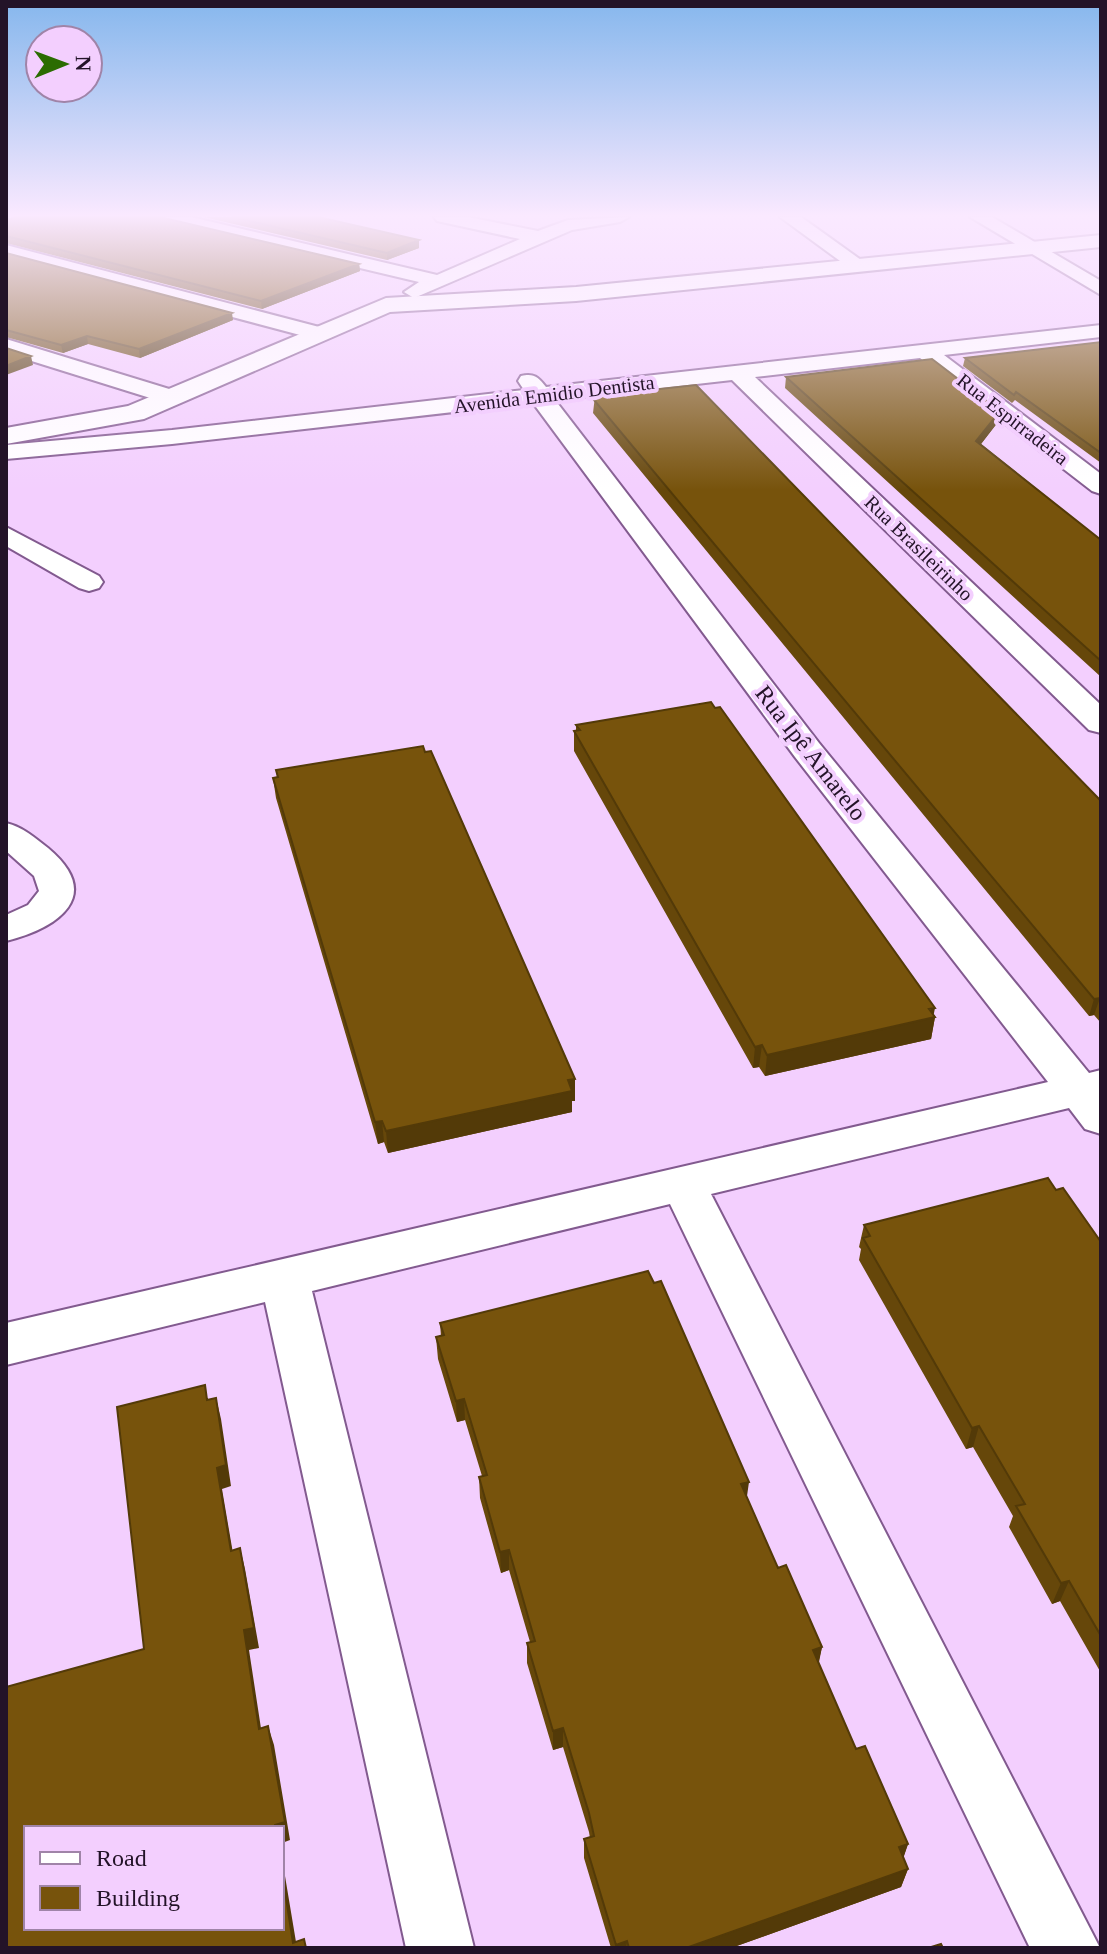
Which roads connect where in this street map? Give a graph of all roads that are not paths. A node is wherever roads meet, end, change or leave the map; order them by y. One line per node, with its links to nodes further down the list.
1 (221, 308): 4 (street)
2 (378, 308): 4 (street)
3 (1100, 329): 6 (street, Avenida Emidio Dentista); 8 (street, Avenida Emidio Dentista)
4 (315, 333): 9 (street)
5 (6, 346): 9 (street)
6 (926, 352): 7 (street, Avenida Emidio Dentista); 15 (street, Rua Espirradeira)
7 (737, 372): 8 (street, Avenida Emidio Dentista); 18 (street, Rua Brasileirinho)
8 (535, 388): 10 (street, Avenida Emidio Dentista); 13 (street, Avenida Emidio Dentista); 21 (street, Rua Ipê Amarelo)
9 (171, 397): 11 (street)
10 (356, 401)
11 (135, 413): 12 (street); 13 (street)
12 (6, 436)
13 (172, 437): 14 (street, Avenida Emidio Dentista)
14 (6, 452)
15 (1101, 486)
16 (6, 535): 17 (street)
17 (89, 582)
18 (1101, 723)
19 (6, 834): 20 (street)
20 (6, 929)
21 (1094, 1098): 22 (street)
22 (683, 1184): 23 (street); 26 (street)
23 (284, 1278): 24 (street); 25 (street)
24 (6, 1344)
25 (440, 1948)
26 (1066, 1948)

